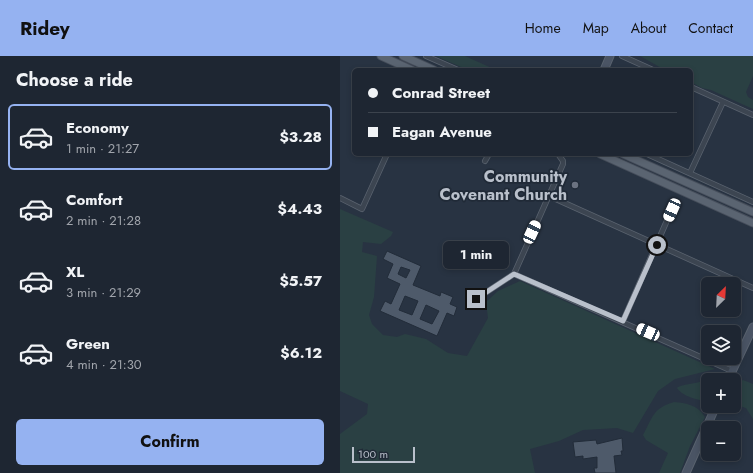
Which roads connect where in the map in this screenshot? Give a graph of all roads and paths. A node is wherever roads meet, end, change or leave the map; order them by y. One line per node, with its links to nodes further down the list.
1 (381, 56): 6 (main road)
2 (403, 56): 7 (main road)
3 (426, 56): 8 (street)
4 (610, 56): 9 (street)
5 (622, 56): 10 (street)
6 (408, 68)
7 (430, 68)
8 (453, 68)
9 (605, 68)
10 (649, 68)
11 (693, 88): 12 (street)
12 (723, 102): 13 (street); 21 (street)
13 (753, 115)
14 (386, 156): 23 (street)
15 (488, 156): 20 (street)
16 (559, 156): 22 (street)
17 (604, 156): 27 (main road)
18 (627, 156): 26 (main road)
19 (652, 156): 21 (street)
20 (485, 161)
21 (690, 173): 24 (street)
22 (549, 196): 28 (street); 29 (street)
23 (340, 198)
24 (753, 202)
25 (672, 210): 28 (street)
26 (753, 212)
27 (753, 223)
28 (657, 245): 30 (street); 32 (street)
29 (514, 274): 31 (street); 32 (street)
30 (753, 288)
31 (476, 299)
32 (623, 321): 34 (street)
33 (753, 326): 34 (street)
34 (732, 371)
35 (713, 413): 36 (street)
36 (686, 473)

